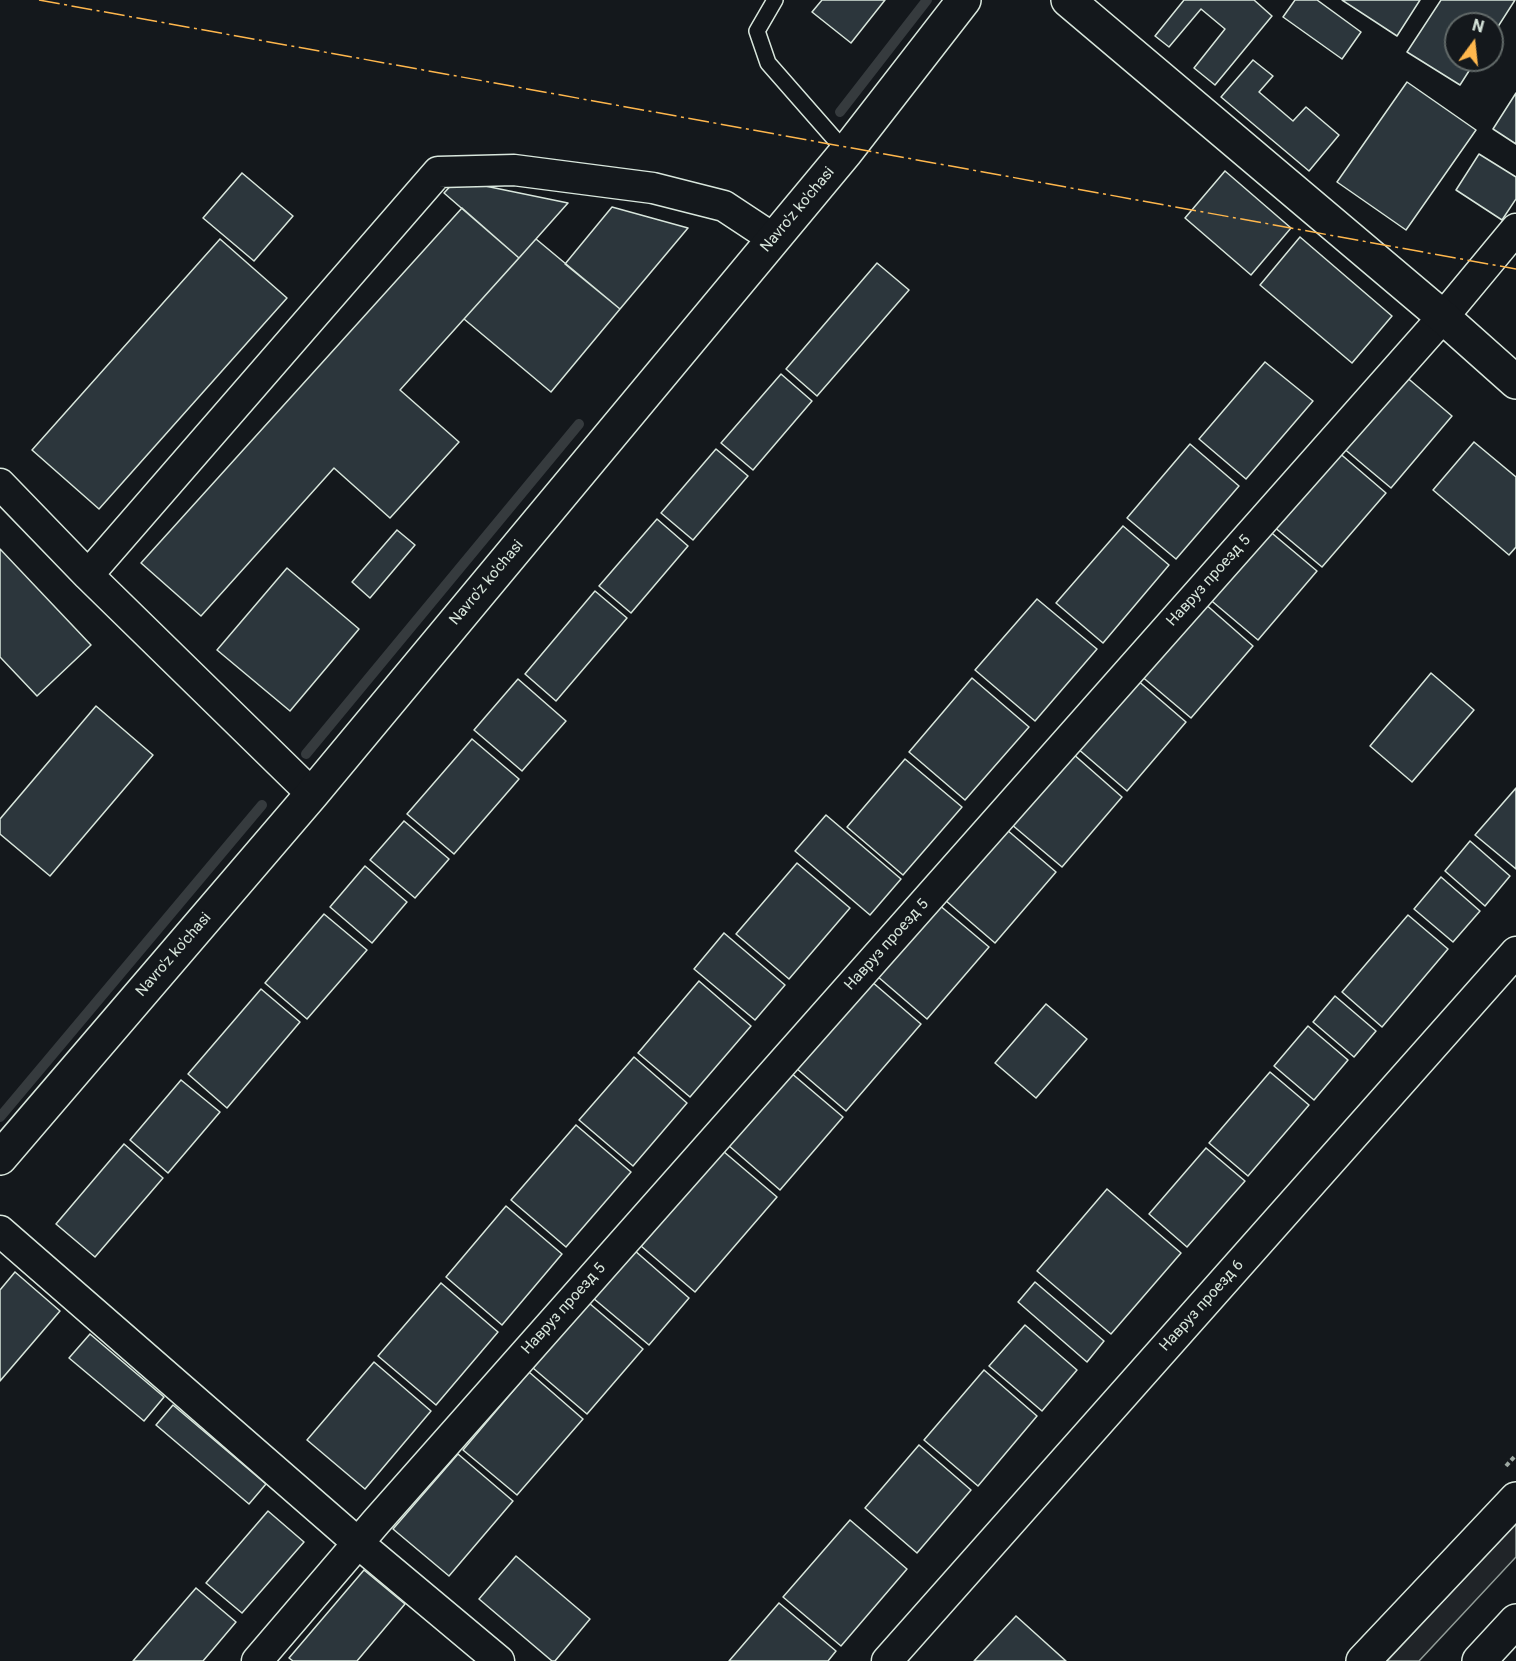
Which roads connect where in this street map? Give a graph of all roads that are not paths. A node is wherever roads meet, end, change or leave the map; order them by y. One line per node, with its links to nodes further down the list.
1 (775, 0): 4 (lane)
2 (964, 0): 4 (main road, Navro'z ko'chasi)
3 (1068, 0): 7 (main road)
4 (846, 152): 6 (main road, Navro'z ko'chasi)
5 (1516, 229): 7 (street, Навруз проезд 5)
6 (774, 239): 10 (street); 11 (main road, Navro'z ko'chasi)
7 (1443, 317): 8 (main road); 16 (street, Навруз проезд 5)
8 (1516, 382)
9 (0, 484): 10 (street)
10 (88, 575): 11 (street)
11 (312, 794): 13 (main road, Navro'z ko'chasi)
12 (1516, 952): 20 (street, Навруз проезд 6)
13 (0, 1158)
14 (0, 1231): 16 (street)
15 (1516, 1499): 21 (main road)
16 (358, 1543): 18 (street, Навруз проезд 5); 19 (street)
17 (1516, 1621): 22 (main road)
18 (257, 1661)
19 (499, 1661)
20 (887, 1661)
21 (1363, 1661)
22 (1479, 1661)

